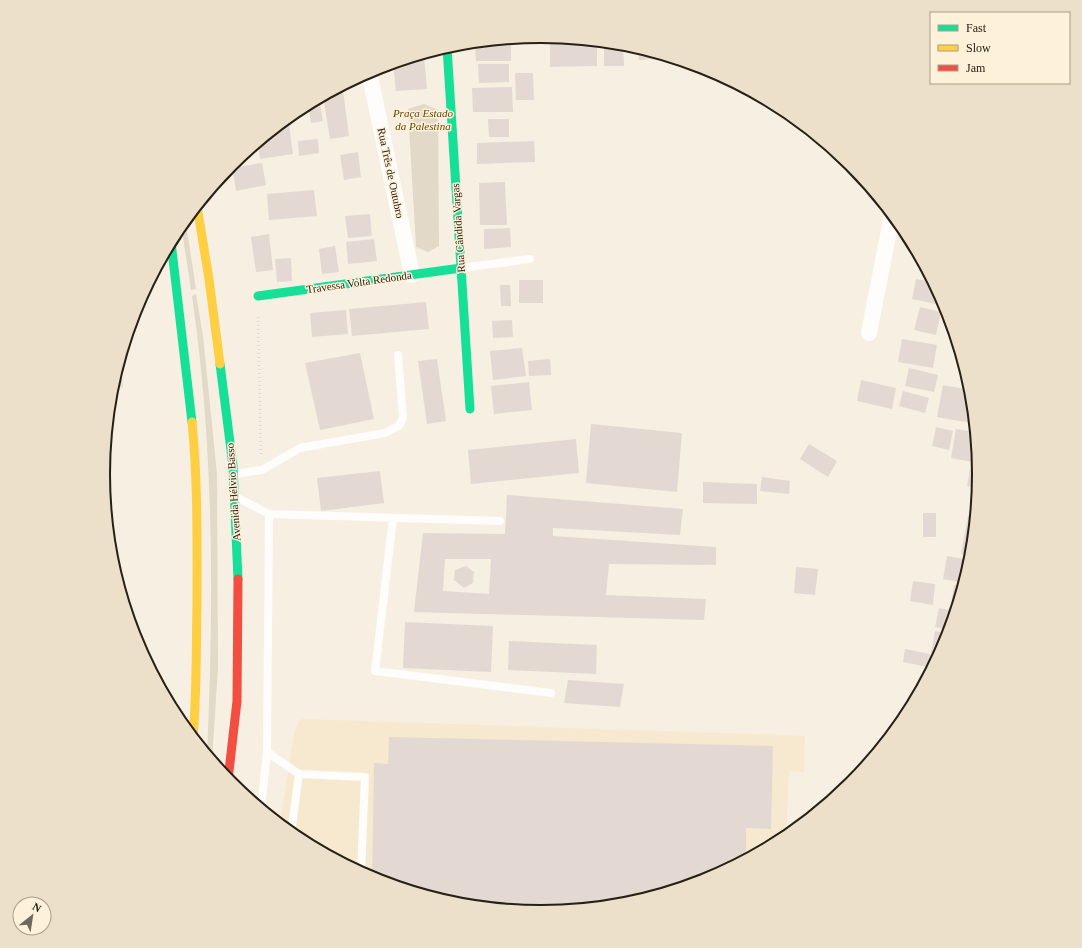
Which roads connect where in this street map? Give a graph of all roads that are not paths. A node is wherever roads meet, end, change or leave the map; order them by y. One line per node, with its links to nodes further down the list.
1 (447, 53): 7 (main road, Rua Cândida Vargas)
2 (369, 79): 8 (street, Rua Três de Outubro)
3 (197, 215): 13 (main road, Avenida Hélvio Basso)
4 (890, 223): 10 (street)
5 (172, 252): 19 (main road)
6 (530, 259): 7 (lane)
7 (461, 268): 8 (main road, Travessa Volta Redonda); 12 (main road, Rua Cândida Vargas)
8 (412, 275): 9 (main road, Travessa Volta Redonda)
9 (258, 296)
10 (869, 332)
11 (398, 355): 13 (lane)
12 (470, 409)
13 (233, 474): 14 (main road, Avenida Hélvio Basso)
14 (235, 496): 15 (lane); 21 (main road, Avenida Hélvio Basso)
15 (269, 514): 16 (lane); 20 (lane)
16 (393, 518): 17 (lane); 18 (lane)
17 (500, 521)
18 (550, 693)
19 (194, 729)
20 (267, 752): 22 (lane); 23 (lane)
21 (229, 771)
22 (299, 774): 24 (lane); 25 (lane)
23 (261, 801)
24 (292, 825)
25 (361, 866)

